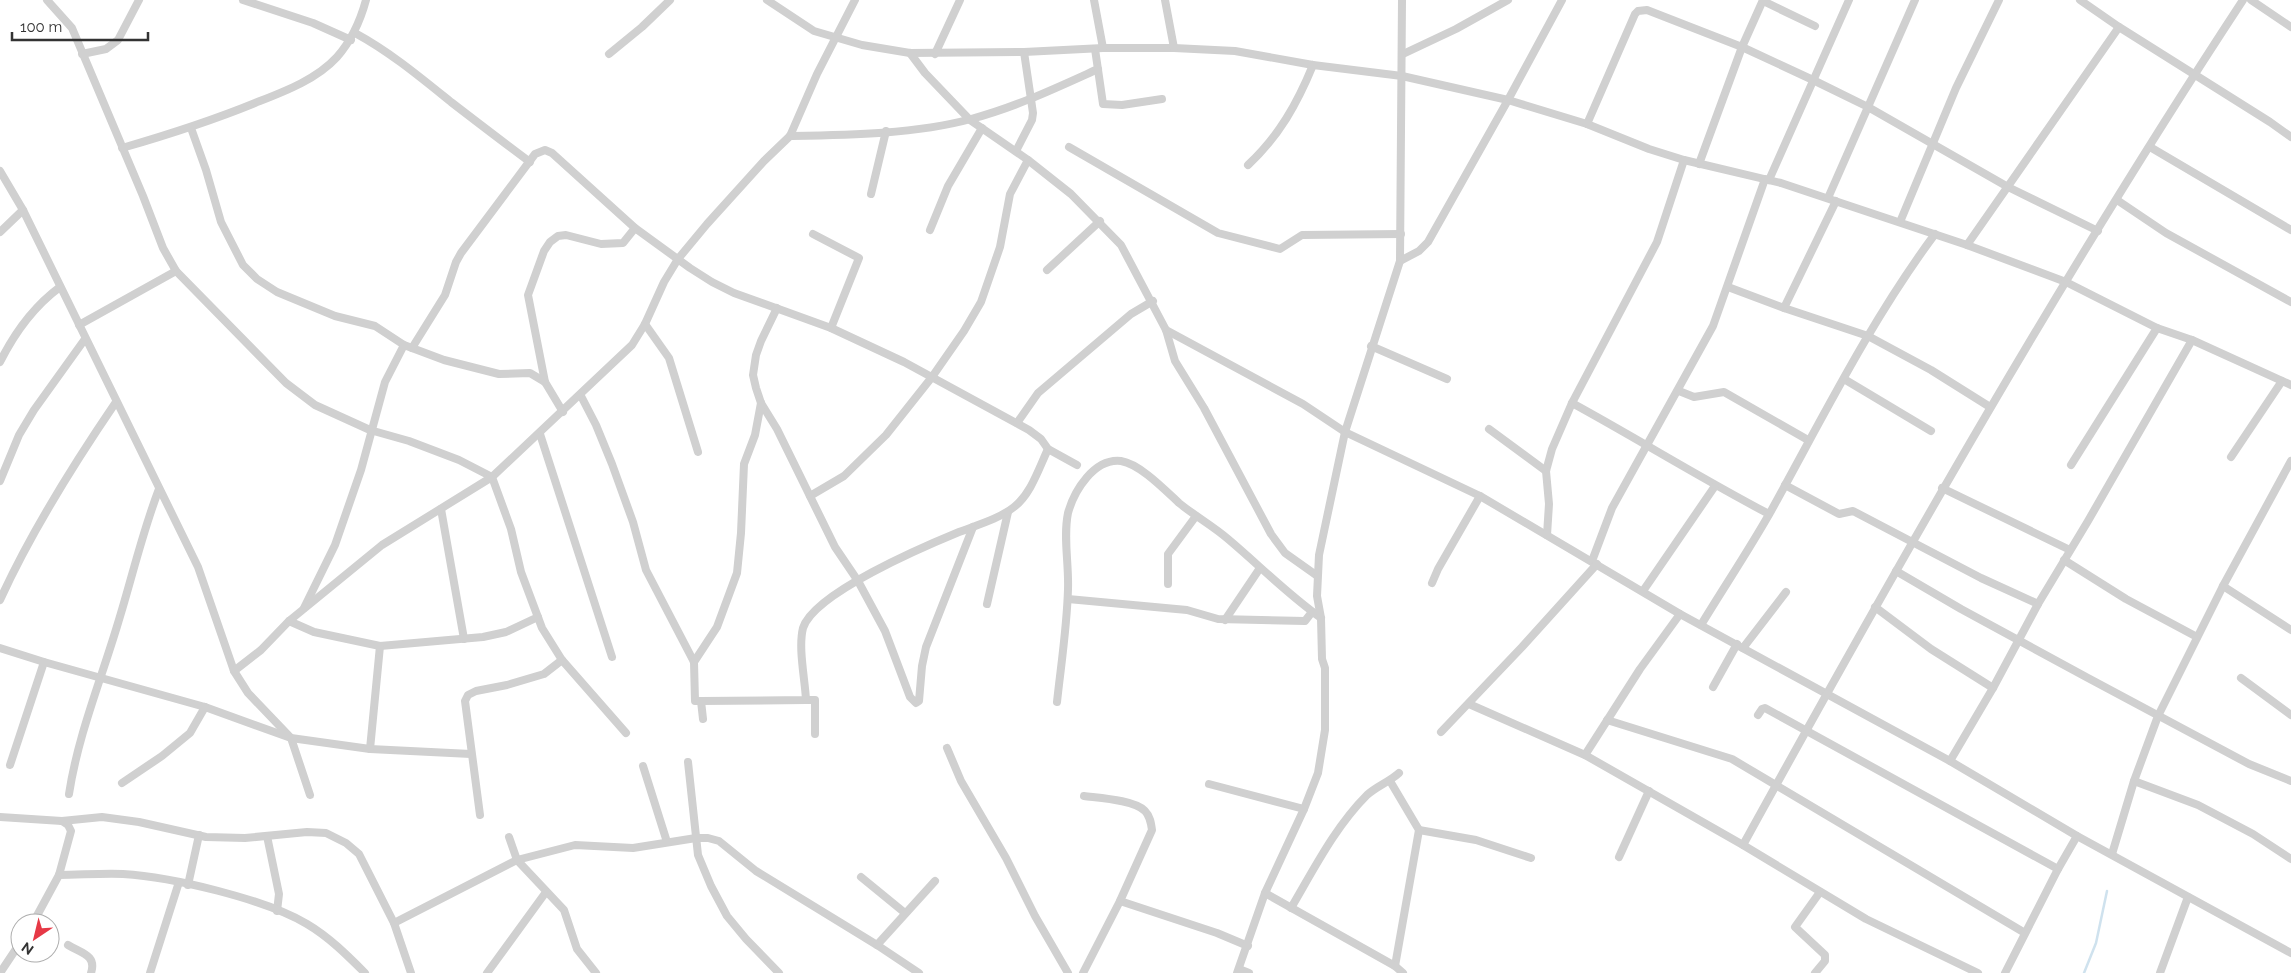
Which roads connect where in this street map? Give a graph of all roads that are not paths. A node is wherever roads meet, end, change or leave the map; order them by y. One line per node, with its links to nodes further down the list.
1 (47, 0): 31 (street)
2 (139, 0): 31 (street)
3 (243, 0): 24 (street)
4 (366, 0): 24 (street)
5 (670, 0): 32 (street)
6 (768, 0): 25 (street)
7 (854, 0): 25 (street)
8 (960, 0): 33 (street)
9 (1094, 0): 27 (street)
10 (1165, 0): 28 (street)
11 (1508, 0): 34 (street)
12 (1562, 0): 42 (street)
13 (1763, 0): 21 (street); 26 (street)
14 (1849, 0): 39 (street)
15 (1915, 0): 43 (street)
16 (2000, 0): 51 (street)
17 (2080, 0): 22 (street)
18 (2243, 0): 37 (street)
19 (2251, 0): 23 (street)
20 (1403, 1): 34 (street)
21 (1815, 26)
22 (2119, 27): 37 (street); 63 (street)
23 (2291, 27)
24 (353, 36): 46 (street); 58 (street)
25 (834, 38): 30 (street); 49 (street)
26 (1742, 47): 39 (street); 45 (street); 59 (street)
27 (1099, 48): 28 (street); 29 (street); 36 (street)
28 (1174, 48): 35 (street)
29 (1024, 52): 33 (street); 40 (street)
30 (910, 53): 33 (street); 44 (street)
31 (82, 54): 54 (street)
32 (609, 54)
33 (935, 54)
34 (1403, 54): 38 (street)
35 (1313, 65): 38 (street); 60 (street)
36 (1098, 69): 40 (street); 41 (street)
37 (2196, 74): 50 (street); 53 (street)
38 (1402, 76): 42 (street); 76 (street)
39 (1813, 80): 43 (street); 62 (street)
40 (1032, 99): 44 (street); 55 (street)
41 (1162, 99)
42 (1508, 100): 45 (street); 80 (street)
43 (1868, 107): 51 (street); 65 (street)
44 (970, 120): 47 (street); 48 (street)
45 (1587, 124): 57 (street)
46 (191, 128): 54 (street); 99 (street)
47 (982, 128): 55 (street); 71 (street)
48 (886, 131): 49 (street); 64 (street)
49 (790, 136): 79 (street)
50 (2291, 137)
51 (1934, 144): 63 (street); 69 (street)
52 (1069, 147): 76 (street)
53 (2150, 147): 66 (street); 72 (street)
54 (122, 148): 82 (street)
55 (1016, 151): 56 (street)
56 (1028, 160): 68 (street); 101 (street)
57 (1684, 160): 59 (street); 111 (street)
58 (530, 162): 70 (street); 99 (street)
59 (1699, 164): 62 (street)
60 (1248, 165)
61 (0, 171): 67 (street)
62 (1767, 180): 65 (street); 85 (street)
63 (2008, 187): 73 (street); 78 (street)
64 (872, 194)
65 (1832, 199): 69 (street); 89 (street)
66 (2117, 200): 73 (street); 87 (street)
67 (23, 210): 74 (street); 84 (street)
68 (1100, 221): 81 (street); 86 (street)
69 (1900, 222): 77 (street)
70 (635, 228): 79 (street); 105 (street)
71 (930, 230)
72 (2291, 230)
73 (2098, 231): 83 (street)
74 (0, 232)
75 (813, 234): 92 (street)
76 (1401, 234): 80 (street)
77 (1935, 234): 78 (street); 95 (street)
78 (1967, 245): 83 (street)
79 (678, 259): 88 (street); 90 (street)
80 (1400, 261): 98 (street)
81 (1048, 270)
82 (176, 271): 91 (street); 116 (street)
83 (2066, 282): 93 (street); 112 (street)
84 (60, 287): 91 (street); 100 (street)
85 (1728, 287): 89 (street); 107 (street)
86 (1153, 301): 94 (street); 114 (street)
87 (2291, 302)
88 (777, 308): 92 (street); 110 (street)
89 (1784, 308): 95 (street)
90 (645, 324): 108 (street); 123 (street)
91 (79, 325): 96 (street)
92 (832, 328): 101 (street)
93 (2157, 328): 97 (street); 127 (street)
94 (1166, 330): 118 (street); 149 (street)
95 (1868, 336): 102 (street); 112 (street)
96 (85, 339): 109 (street); 130 (street)
97 (2192, 340): 104 (street); 144 (street)
98 (1371, 346): 103 (street); 118 (street)
99 (408, 347): 105 (street); 116 (street)
100 (0, 362)
101 (932, 377): 114 (street); 135 (street)
102 (1844, 378): 117 (street); 120 (street)
103 (1447, 379)
104 (2282, 381): 106 (street); 124 (street)
105 (545, 382): 113 (street)
106 (2291, 385)
107 (1679, 391): 120 (street); 121 (street)
108 (581, 396): 113 (street); 179 (street)
109 (116, 402): 134 (street); 157 (street)
110 (761, 403): 135 (street); 179 (street)
111 (1572, 403): 121 (street); 128 (street)
112 (1990, 408): 133 (street)
113 (563, 412): 119 (street)
114 (1017, 422): 122 (street)
115 (1489, 429): 128 (street)
116 (370, 430): 129 (street); 161 (street)
117 (1930, 431)
118 (1345, 432): 136 (street); 149 (street)
119 (540, 434): 129 (street); 176 (street)
120 (1808, 440): 131 (street)
121 (1649, 444): 132 (street); 146 (street)
122 (1048, 449): 126 (street); 138 (street)
123 (698, 452)
124 (2232, 457)
125 (2291, 461): 153 (street)
126 (1076, 465)
127 (2071, 465)
128 (1546, 471): 142 (street)
129 (492, 477): 137 (street); 164 (street)
130 (0, 481)
131 (1785, 485): 139 (street); 143 (street)
132 (1715, 486): 139 (street); 154 (street)
133 (1942, 488): 143 (street); 144 (street)
134 (159, 489): 180 (street); 181 (street)
135 (810, 496): 150 (street)
136 (1480, 496): 142 (street); 151 (street)
137 (441, 509): 161 (street); 171 (street)
138 (1008, 512): 141 (street); 158 (street)
139 (1769, 514): 168 (street)
140 (1196, 516): 147 (street); 152 (street); 156 (street)
141 (973, 527): 150 (street); 150 (street)
142 (1547, 535): 146 (street)
143 (1913, 542): 148 (street); 159 (street)
144 (2070, 550): 145 (street)
145 (2064, 560): 159 (street); 170 (street)
146 (1594, 562): 154 (street); 189 (street)
147 (1260, 568): 162 (street); 166 (street)
148 (1896, 571): 160 (street); 172 (street)
149 (1316, 575): 165 (street)
150 (858, 581): 186 (street)
151 (1432, 583)
152 (1168, 584)
153 (2222, 586): 169 (street); 170 (street)
154 (1643, 591): 163 (street)
155 (1786, 592): 174 (street)
156 (1068, 599): 166 (street); 188 (street)
157 (0, 600)
158 (987, 604)
159 (2038, 604): 172 (street)
160 (1875, 608): 184 (street); 185 (street)
161 (302, 612): 167 (street)
162 (1312, 612): 165 (street); 166 (street)
163 (1680, 614): 168 (street); 195 (street)
164 (538, 617): 171 (street); 177 (street)
165 (1321, 618): 220 (street)
166 (1225, 620)
167 (289, 622): 173 (street); 180 (street)
168 (1701, 625): 174 (street)
169 (2291, 630)
170 (2197, 637): 193 (street)
171 (464, 639): 173 (street)
172 (2018, 640): 184 (street); 193 (street)
173 (380, 646): 202 (street)
174 (1740, 646): 183 (street); 185 (street)
175 (0, 648): 178 (street)
176 (612, 657)
177 (562, 660): 198 (street); 203 (street)
178 (44, 662): 181 (street); 207 (street)
179 (694, 662): 187 (street)
180 (234, 671): 200 (street)
181 (100, 678): 190 (street); 217 (street)
182 (2241, 678): 192 (street)
183 (1713, 687)
184 (1993, 688): 205 (street)
185 (1827, 694): 196 (street); 205 (street)
186 (806, 700): 187 (street); 199 (street)
187 (701, 701): 194 (street)
188 (1057, 702)
189 (1469, 704): 197 (street); 204 (street)
190 (205, 707): 200 (street); 213 (street)
191 (1758, 715): 196 (street)
192 (2291, 715)
193 (2158, 716): 211 (street); 212 (street)
194 (703, 719)
195 (1607, 720): 204 (street); 215 (street)
196 (1807, 730): 215 (street); 237 (street)
197 (1441, 732)
198 (626, 733)
199 (815, 734)
200 (291, 738): 202 (street); 218 (street)
201 (947, 748): 270 (street)
202 (370, 749): 203 (street)
203 (472, 754): 221 (street)
204 (1586, 755): 216 (street)
205 (1950, 761): 227 (street)
206 (688, 762): 229 (street)
207 (10, 765)
208 (643, 766): 230 (street)
209 (1399, 773): 210 (street)
210 (1390, 781): 224 (street); 248 (street)
211 (2134, 781): 232 (street); 235 (street)
212 (2291, 781)
213 (122, 783)
214 (1209, 784): 220 (street)
215 (1776, 786): 231 (street); 253 (street)
216 (1649, 791): 231 (street); 233 (street)
217 (69, 794)
218 (310, 795)
219 (1084, 796): 247 (street)
220 (1304, 810): 245 (street)
221 (480, 815)
222 (0, 818): 223 (street)
223 (62, 822): 225 (street); 238 (street)
224 (1419, 830): 234 (street); 259 (street)
225 (198, 835): 226 (street); 242 (street)
226 (268, 836): 249 (street); 252 (street)
227 (2078, 836): 232 (street); 237 (street)
228 (509, 837): 236 (street)
229 (696, 838): 230 (street); 254 (street); 268 (street)
230 (667, 842): 236 (street)
231 (1743, 845): 244 (street)
232 (2112, 854): 246 (street)
233 (1619, 857)
234 (1531, 858)
235 (2291, 859)
236 (517, 860): 243 (street); 252 (street)
237 (2058, 869): 253 (street)
238 (58, 875): 241 (street); 250 (street)
239 (861, 877): 251 (street)
240 (935, 881): 251 (street)
241 (179, 882): 242 (street); 263 (street)
242 (188, 884): 249 (street)
243 (546, 892): 266 (street); 267 (street)
244 (1820, 892): 274 (street); 275 (street)
245 (1266, 893): 248 (street); 256 (street)
246 (2188, 897): 257 (street); 277 (street)
247 (1120, 901): 256 (street); 271 (street)
248 (1291, 908): 259 (street)
249 (278, 911): 264 (street)
250 (38, 913)
251 (905, 913): 254 (street)
252 (394, 923): 265 (street)
253 (2025, 933): 276 (street)
254 (877, 944): 269 (street)
255 (68, 945): 262 (street)
256 (1248, 946): 261 (street)
257 (2291, 953)
258 (10, 959): 260 (street)
259 (1395, 966): 273 (street)
260 (3, 971)
261 (1238, 971): 272 (street)
262 (91, 973)
263 (150, 973)
264 (365, 973)
265 (411, 973)
266 (487, 973)
267 (596, 973)
268 (780, 973)
269 (919, 973)
270 (1068, 973)
271 (1083, 973)
272 (1249, 973)
273 (1403, 973)
274 (1815, 973)
275 (1978, 973)
276 (2005, 973)
277 (2160, 973)

